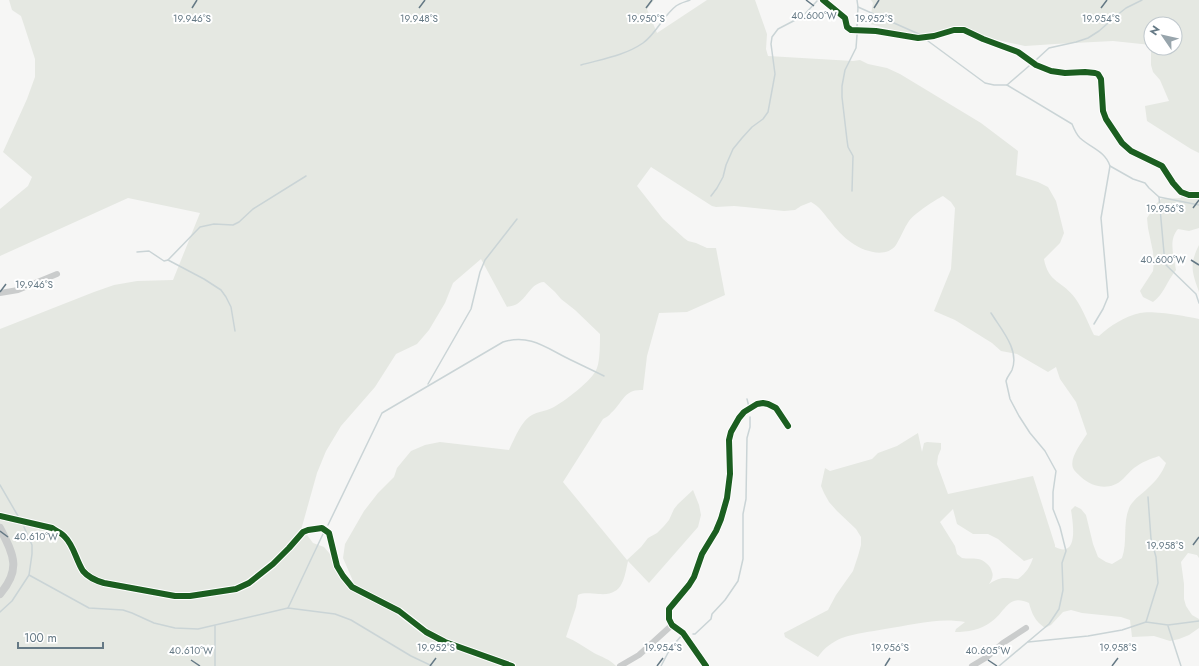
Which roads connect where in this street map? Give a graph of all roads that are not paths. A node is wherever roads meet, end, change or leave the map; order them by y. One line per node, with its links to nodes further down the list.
1 (823, 0): 2 (street)
2 (1199, 195)
3 (57, 274): 4 (street)
4 (0, 293)
5 (788, 426): 9 (street)
6 (0, 516): 11 (street)
7 (0, 528): 8 (street)
8 (0, 594)
9 (672, 625): 12 (street); 13 (street)
10 (1026, 628): 14 (street)
11 (512, 666)
12 (620, 666)
13 (706, 666)
14 (972, 666)

